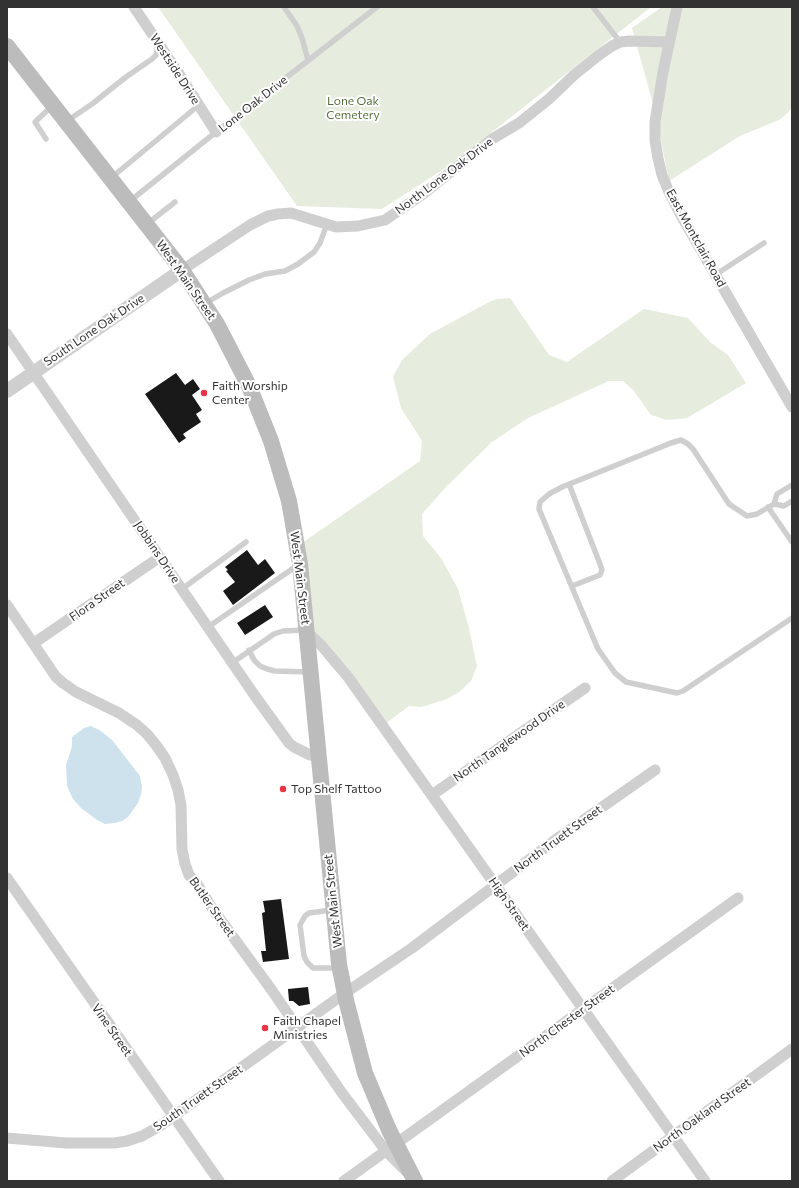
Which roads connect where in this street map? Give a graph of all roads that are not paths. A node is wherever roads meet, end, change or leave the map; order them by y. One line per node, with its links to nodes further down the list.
1 (134, 7): 8 (street, Westside Drive)
2 (284, 7): 10 (lane)
3 (376, 7): 10 (lane, Lone Oak Drive)
4 (593, 7): 6 (lane)
5 (677, 7): 7 (street, East Montclair Road)
6 (620, 42): 7 (street, North Lone Oak Drive); 20 (street, North Lone Oak Drive)
7 (670, 42): 23 (street, East Montclair Road)
8 (158, 43): 12 (street, Westside Drive); 13 (lane)
9 (11, 54): 11 (main road, West Main Street)
10 (308, 60): 14 (lane, Lone Oak Drive)
11 (54, 105): 13 (main road, West Main Street); 15 (lane)
12 (199, 105): 14 (street, Westside Drive); 16 (lane)
13 (67, 122): 16 (main road, West Main Street)
14 (216, 132): 17 (lane, Lone Oak Drive)
15 (46, 139)
16 (111, 178): 17 (main road, West Main Street)
17 (130, 202): 19 (main road, West Main Street)
18 (175, 202): 19 (lane)
19 (147, 224): 22 (main road, West Main Street)
20 (327, 224): 22 (street, North Lone Oak Drive); 24 (lane)
21 (764, 243): 23 (lane)
22 (182, 270): 24 (main road, West Main Street); 26 (street, South Lone Oak Drive)
23 (715, 275): 28 (street, East Montclair Road)
24 (204, 304): 37 (main road, West Main Street)
25 (7, 334): 26 (street, Jobbins Drive)
26 (34, 372): 27 (street, South Lone Oak Drive); 36 (street, Jobbins Drive)
27 (7, 390)
28 (792, 408)
29 (569, 484): 33 (lane); 38 (lane); 38 (lane)
30 (792, 485): 32 (lane)
31 (792, 501): 32 (lane)
32 (774, 504): 33 (lane)
33 (768, 507): 35 (lane)
34 (246, 542): 39 (lane)
35 (792, 542)
36 (160, 557): 39 (street, Jobbins Drive); 44 (street, Flora Street)
37 (300, 564): 42 (lane); 43 (main road, West Main Street)
38 (572, 586): 41 (lane)
39 (182, 589): 42 (street, Jobbins Drive)
40 (7, 604): 44 (street, Butler Street)
41 (792, 618)
42 (208, 627): 46 (street, Jobbins Drive)
43 (307, 631): 45 (lane); 47 (main road, West Main Street); 51 (street, High Street)
44 (34, 643): 59 (street, Butler Street)
45 (249, 650): 46 (lane); 47 (lane)
46 (232, 663): 49 (street, Jobbins Drive)
47 (310, 672): 49 (main road, West Main Street)
48 (585, 688): 51 (street, North Tanglewood Drive)
49 (318, 756): 55 (main road, West Main Street)
50 (655, 770): 53 (street, North Truett Street)
51 (432, 795): 53 (street, High Street)
52 (7, 878): 61 (street, Vine Street)
53 (496, 885): 57 (street, North Truett Street); 58 (street, High Street)
54 (738, 898): 58 (street, North Chester Street)
55 (334, 910): 56 (main road, West Main Street); 56 (lane)
56 (340, 968): 57 (main road, West Main Street)
57 (345, 993): 59 (street, South Truett Street); 64 (main road, West Main Street)
58 (584, 1009): 62 (street, High Street); 64 (street, North Chester Street)
59 (297, 1028): 61 (street, South Truett Street); 64 (street, Butler Street)
60 (792, 1049): 62 (street, North Oakland Street)
61 (174, 1117): 63 (street, South Truett Street); 66 (street, Vine Street)
62 (673, 1136): 68 (street, North Oakland Street); 69 (street, High Street)
63 (7, 1138)
64 (391, 1148): 65 (main road, West Main Street); 67 (street, North Chester Street)
65 (414, 1179)
66 (219, 1181)
67 (344, 1181)
68 (612, 1181)
69 (705, 1181)

